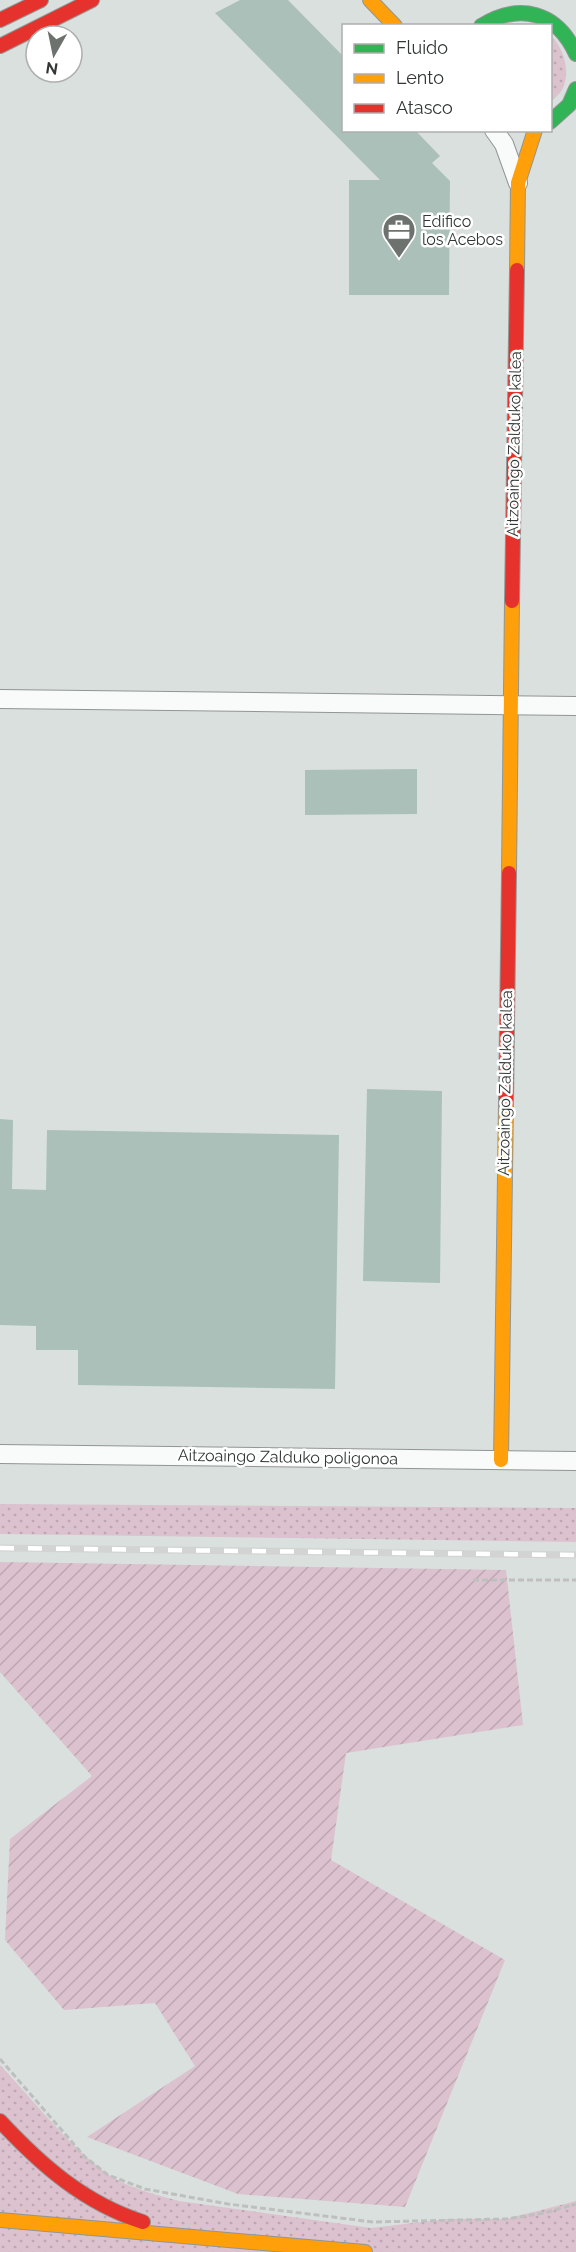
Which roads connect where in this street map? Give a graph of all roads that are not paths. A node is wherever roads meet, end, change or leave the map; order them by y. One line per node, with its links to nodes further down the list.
1 (40, 0): 6 (main road)
2 (92, 0): 9 (main road)
3 (370, 0): 7 (main road)
4 (533, 0): 5 (main road)
5 (544, 16): 8 (main road); 10 (main road)
6 (0, 20)
7 (392, 24)
8 (483, 24)
9 (0, 46)
10 (575, 50)
11 (576, 91): 12 (main road)
12 (552, 120)
13 (495, 132): 15 (street, Aitzoaingo Zalduko kalea)
14 (534, 132): 15 (main road, Aitzoaingo Zalduko kalea)
15 (518, 183): 17 (main road, Aitzoaingo Zalduko kalea)
16 (0, 699): 17 (street)
17 (510, 705): 18 (street); 20 (main road, Aitzoaingo Zalduko kalea)
18 (576, 706)
19 (0, 1454): 20 (street, Aitzoaingo Zalduko poligonoa)
20 (501, 1460): 21 (street, Aitzoaingo Zalduko poligonoa)
21 (576, 1461)
22 (0, 2121): 25 (main road)
23 (0, 2220): 25 (main road)
24 (0, 2228): 26 (main road)
25 (212, 2238): 27 (main road)
26 (259, 2252)
27 (365, 2252)

